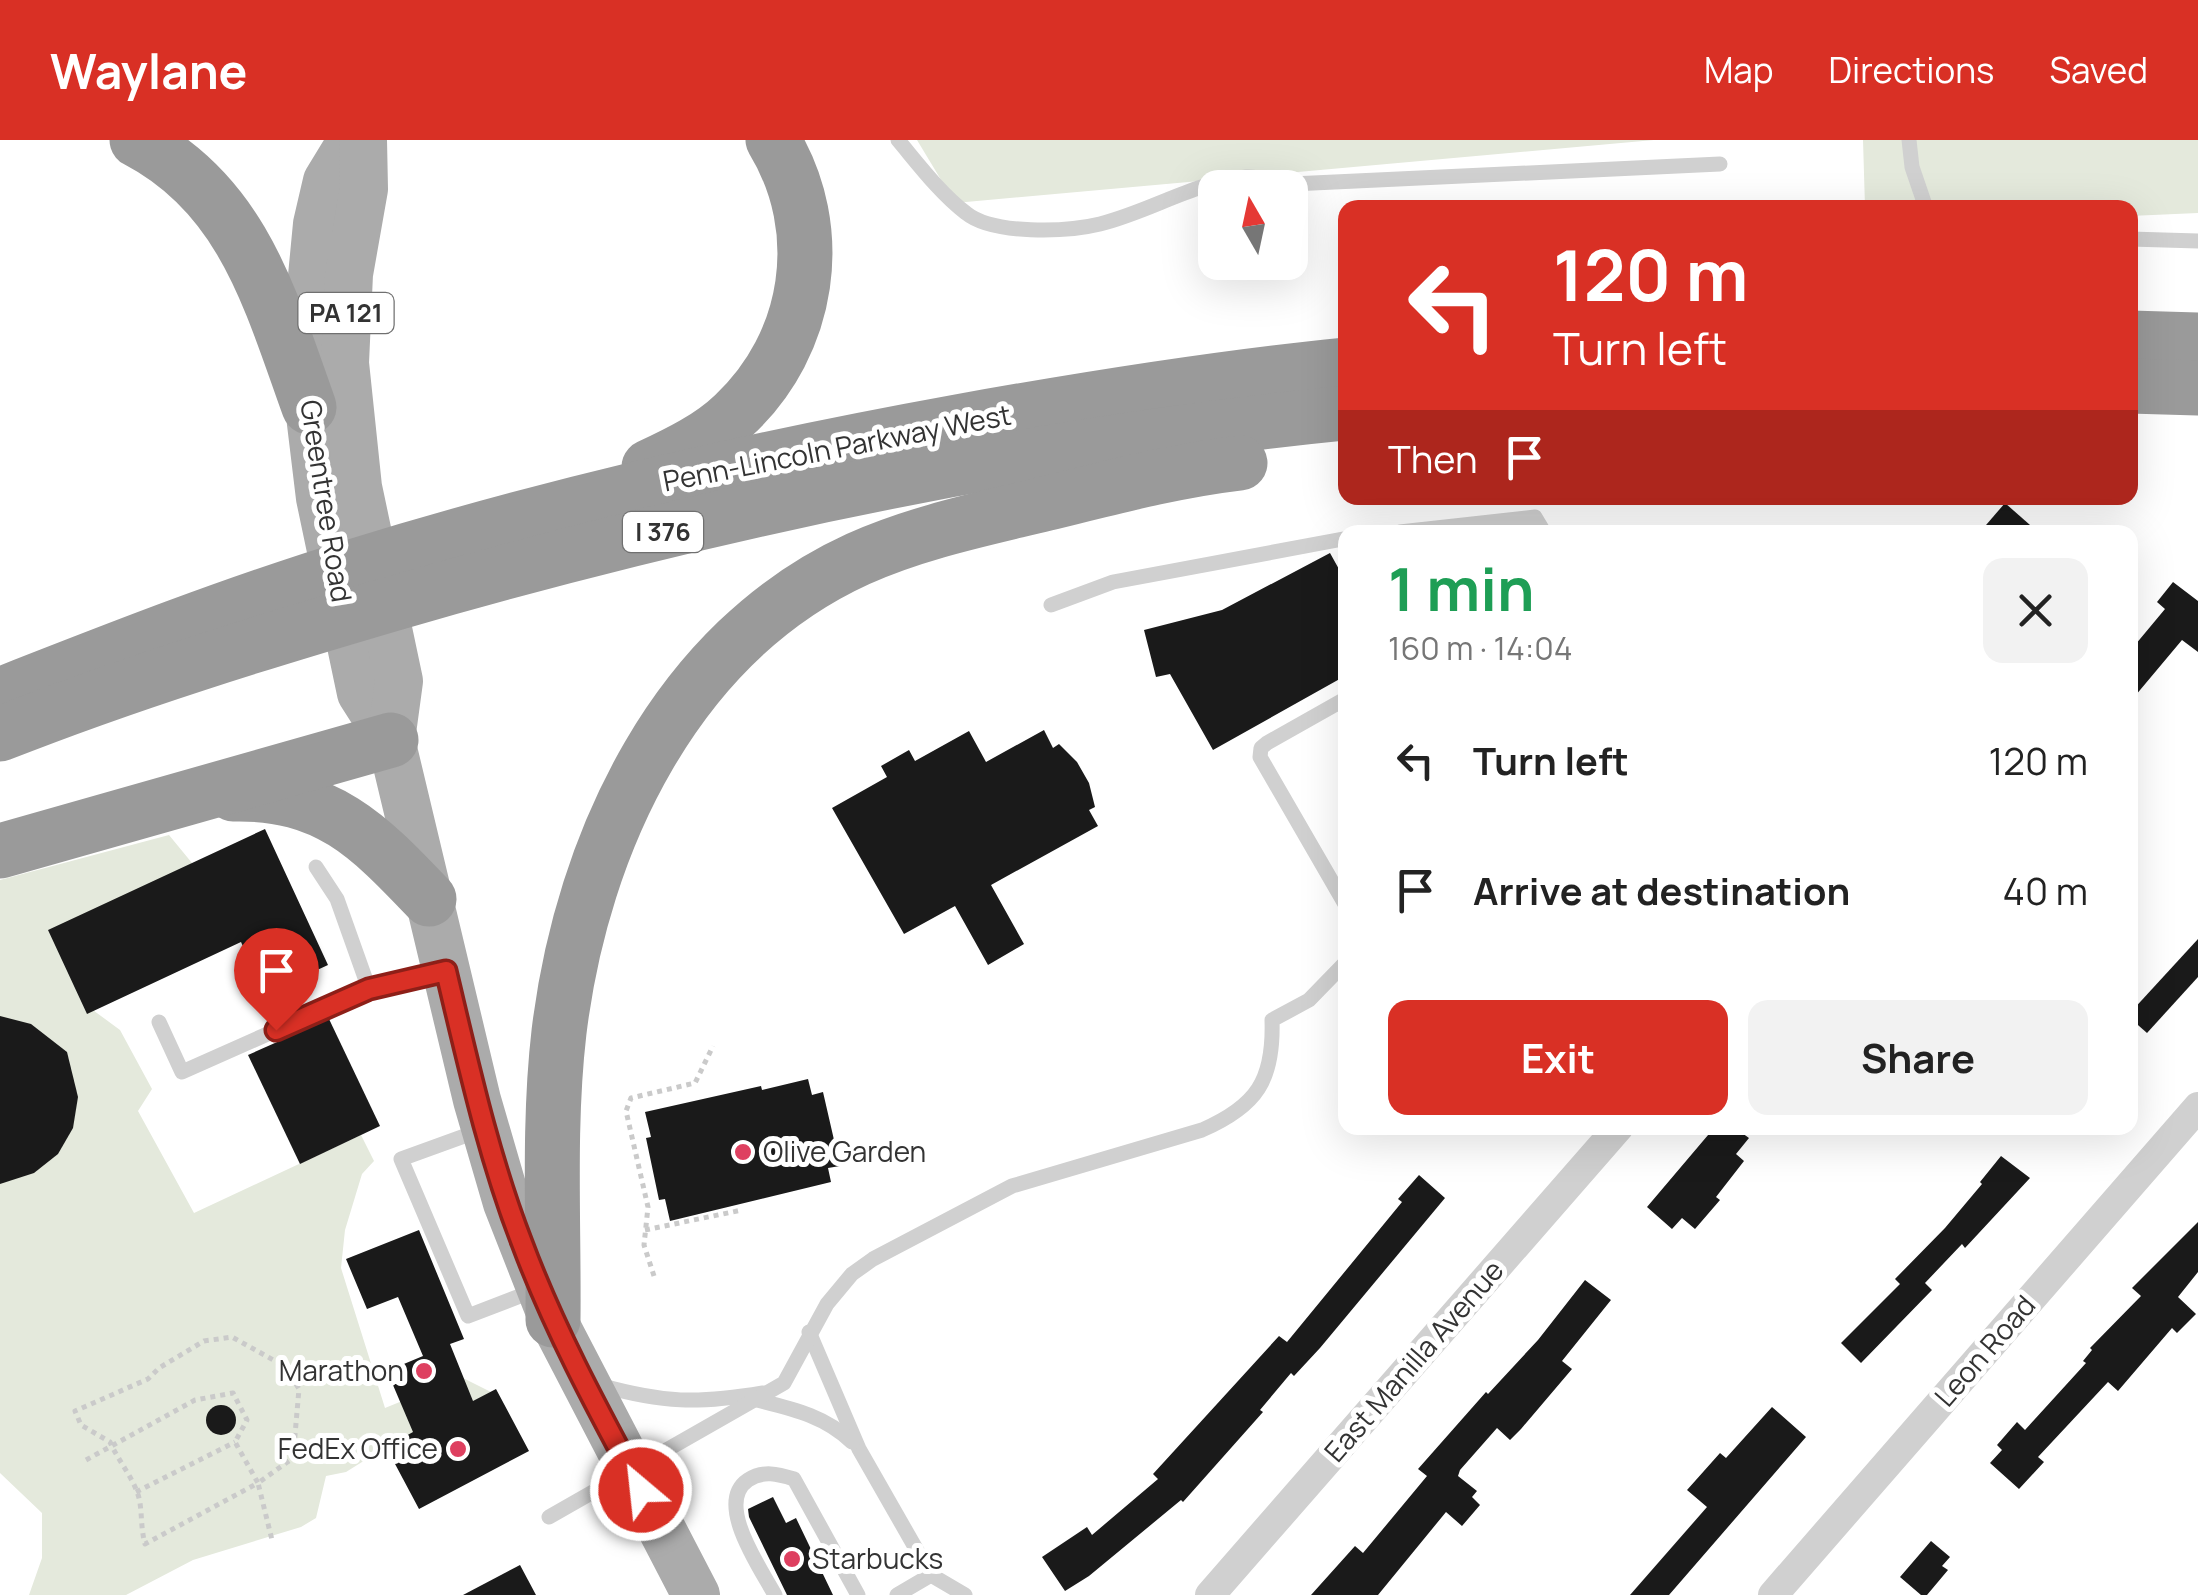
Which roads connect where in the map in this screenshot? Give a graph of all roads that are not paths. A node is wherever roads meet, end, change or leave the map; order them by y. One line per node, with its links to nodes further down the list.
1 (136, 140): 16 (highway)
2 (352, 140): 16 (main road, Greentree Road / PA 121)
3 (363, 140): 21 (main road, Greentree Road / PA 121)
4 (773, 140): 22 (highway)
5 (898, 140): 7 (lane)
6 (1908, 140): 8 (lane)
7 (1720, 164)
8 (1923, 200)
9 (2138, 238): 10 (lane)
10 (2198, 241)
11 (2138, 338): 12 (highway)
12 (2198, 340)
13 (1338, 366): 22 (highway, Penn-Lincoln Parkway West / I 376)
14 (2138, 386): 15 (highway)
15 (2198, 388)
16 (308, 407): 21 (main road, Greentree Road / PA 121)
17 (2138, 410): 18 (highway)
18 (2198, 410)
19 (1338, 414): 31 (highway, Penn-Lincoln Parkway West / I 376)
20 (1338, 450): 45 (highway)
21 (339, 493): 32 (main road, Greentree Road / PA 121)
22 (546, 511): 27 (highway, Penn-Lincoln Parkway West / I 376)
23 (1463, 525): 24 (lane)
24 (1540, 525)
25 (1338, 541): 26 (lane)
26 (1051, 605)
27 (213, 612): 28 (highway); 29 (highway, Penn-Lincoln Parkway West / I 376)
28 (0, 651)
29 (0, 695)
30 (1338, 703): 36 (lane)
31 (0, 734)
32 (391, 740): 33 (highway); 37 (main road, Greentree Road / PA 121)
33 (190, 799): 34 (highway); 37 (highway)
34 (0, 851)
35 (316, 868): 40 (lane)
36 (1338, 892)
37 (429, 899): 39 (main road, Greentree Road / PA 121)
38 (1338, 970): 46 (lane)
39 (446, 971): 40 (lane); 43 (main road, Greentree Road / PA 121)
40 (369, 989): 41 (lane)
41 (159, 1022)
42 (2198, 1107): 59 (street, Leon Road)
43 (485, 1128): 45 (main road, Greentree Road / PA 121); 45 (lane)
44 (1612, 1135): 58 (street, East Manilla Avenue)
45 (547, 1304): 47 (main road, Greentree Road / PA 121)
46 (810, 1332): 48 (lane); 49 (lane)
47 (583, 1380): 48 (lane); 50 (main road, Greentree Road / PA 121)
48 (764, 1396): 49 (lane); 50 (lane)
49 (858, 1448): 52 (lane)
50 (631, 1471): 51 (lane); 54 (main road, Greentree Road / PA 121)
51 (550, 1517)
52 (931, 1575): 53 (lane); 57 (lane)
53 (964, 1594)
54 (696, 1595)
55 (775, 1595): 56 (lane)
56 (858, 1595)
57 (897, 1595)
58 (1210, 1595)
59 (1773, 1595)

